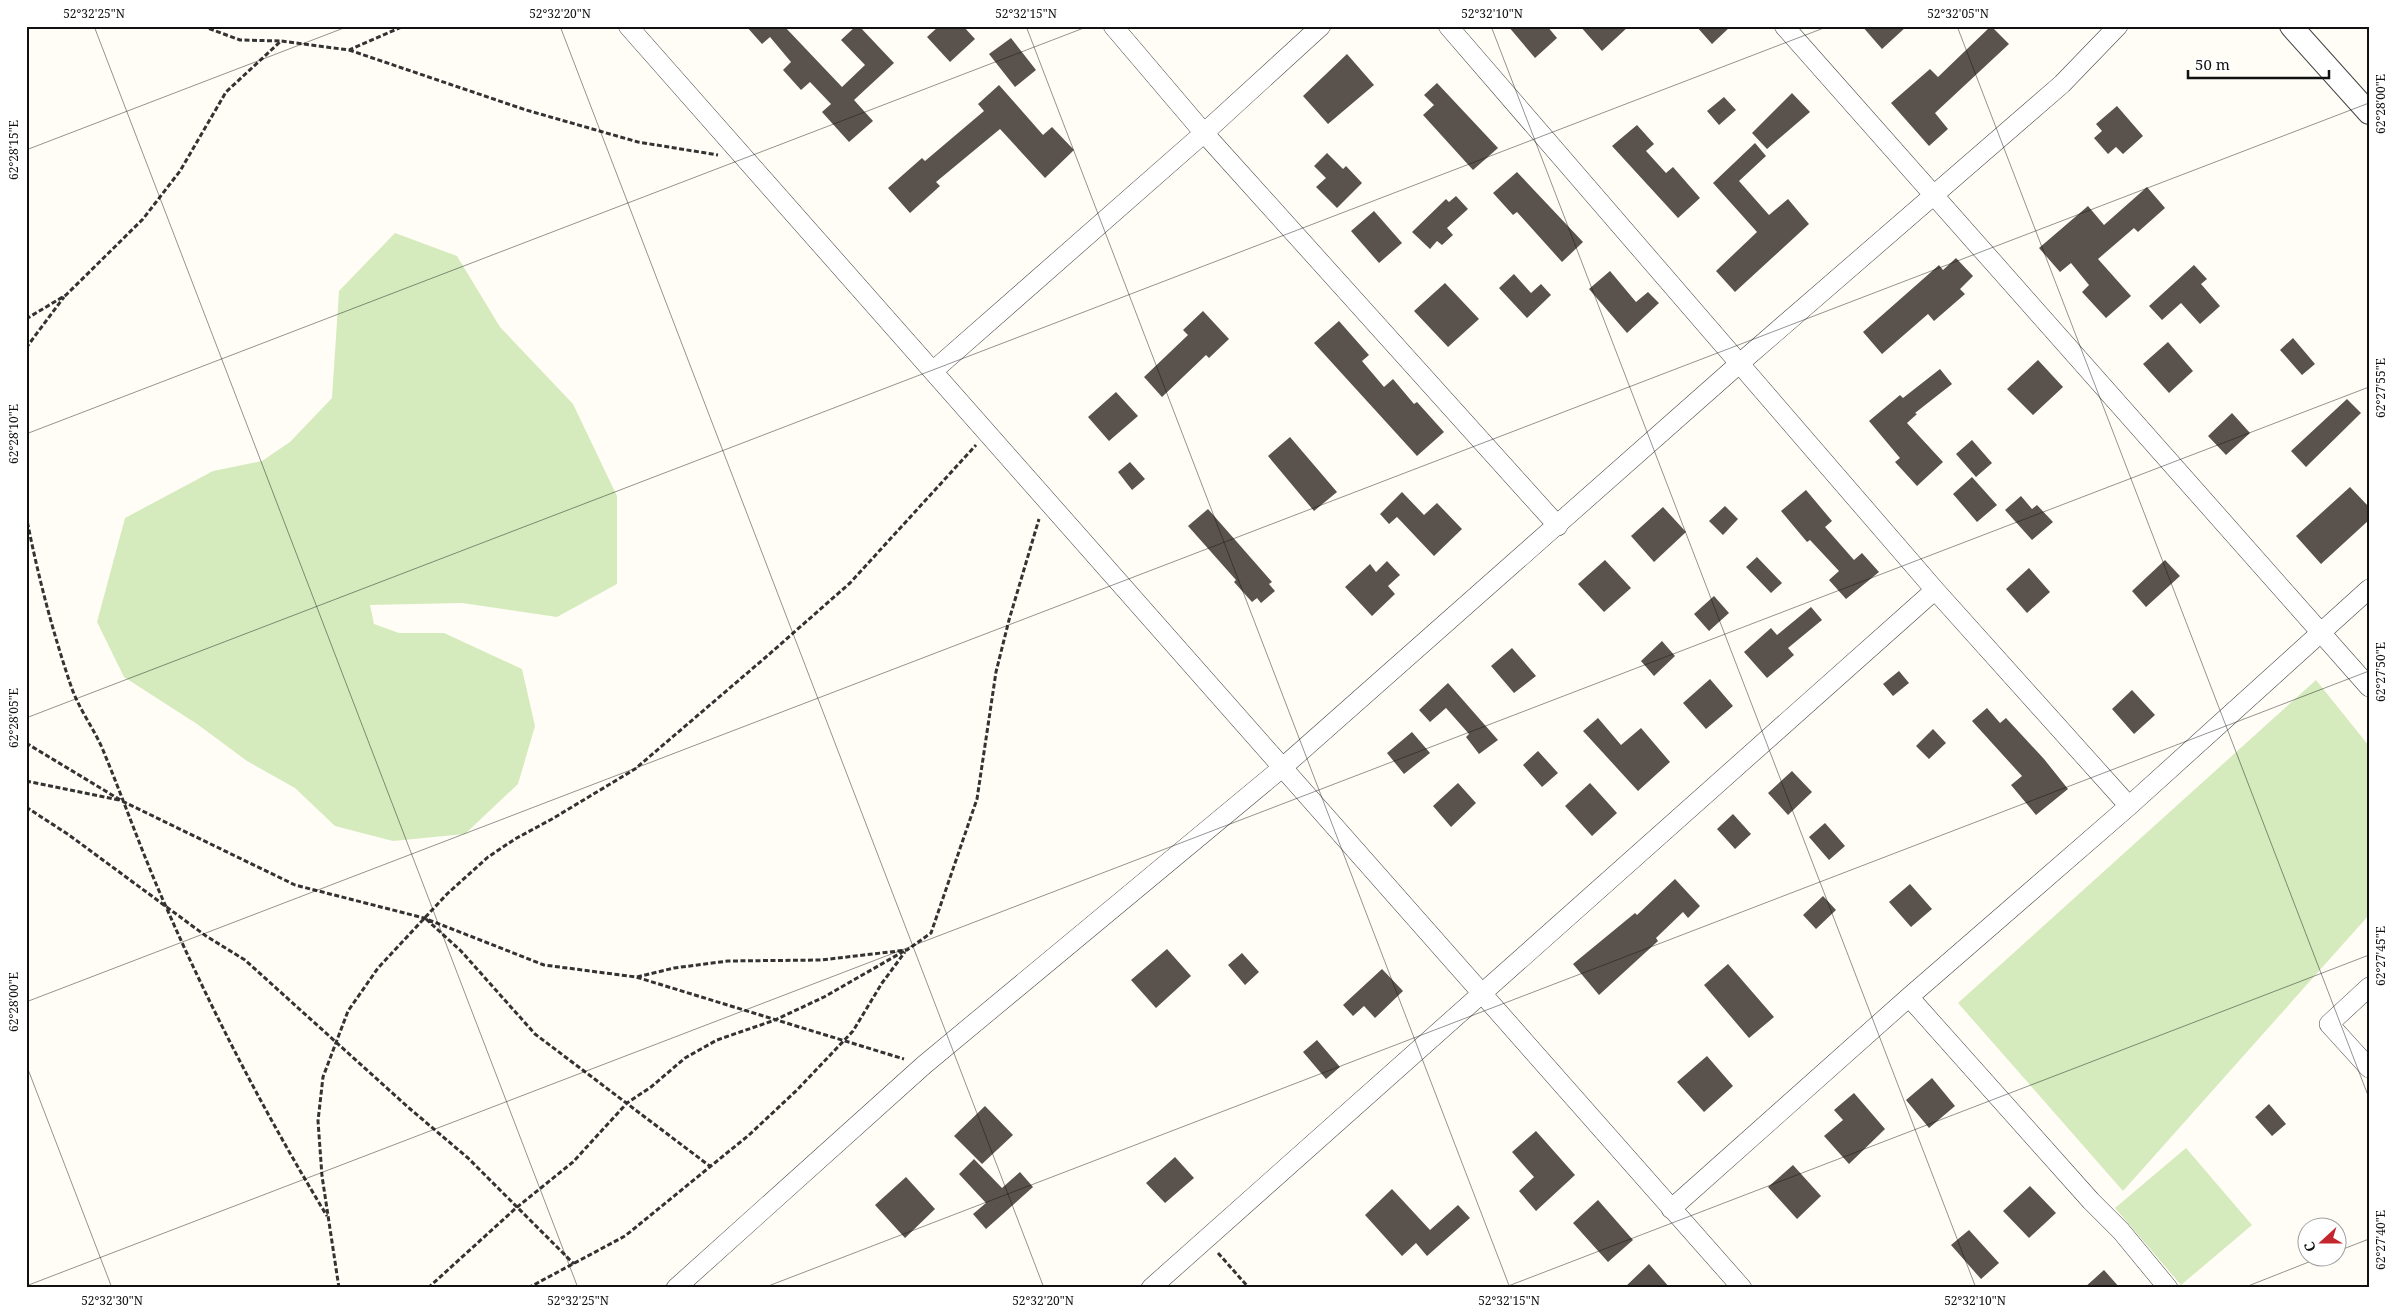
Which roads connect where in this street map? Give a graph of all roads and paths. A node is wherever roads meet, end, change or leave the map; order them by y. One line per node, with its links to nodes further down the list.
1 (202, 26): 10 (path)
2 (404, 26): 11 (path)
3 (628, 26): 20 (street)
4 (1113, 26): 13 (street)
5 (1321, 26): 13 (street)
6 (1448, 26): 19 (street)
7 (1784, 26): 15 (street)
8 (2118, 26): 15 (street)
9 (2291, 26): 12 (street)
10 (281, 41): 11 (path); 16 (path)
11 (349, 50): 14 (path)
12 (2369, 113)
13 (1204, 133): 20 (street); 24 (street)
14 (727, 156)
15 (1932, 195): 19 (street); 27 (street)
16 (66, 295): 17 (path); 18 (path)
17 (26, 319)
18 (26, 348)
19 (1740, 363): 24 (street); 26 (street)
20 (933, 371): 21 (street)
21 (987, 432): 22 (street); 36 (path)
22 (1048, 501): 30 (street); 37 (path)
23 (26, 514): 32 (path)
24 (1558, 526): 30 (street)
25 (2369, 589): 27 (street)
26 (1936, 590): 33 (street); 40 (street)
27 (2320, 632): 28 (street); 33 (street)
28 (2369, 687)
29 (26, 743): 32 (path)
30 (1283, 767): 40 (street); 45 (street)
31 (26, 781): 32 (path)
32 (122, 801): 35 (path); 36 (path)
33 (2129, 806): 41 (street)
34 (26, 807): 35 (path)
35 (167, 909): 43 (path); 51 (path)
36 (424, 918): 38 (path); 43 (path); 47 (path)
37 (907, 950): 38 (path); 42 (path); 44 (path)
38 (636, 977): 42 (path)
39 (2369, 987): 46 (street)
40 (1483, 992): 50 (street); 52 (street)
41 (1909, 996): 50 (street); 61 (street)
42 (775, 1020): 44 (path); 47 (path)
43 (336, 1040): 49 (path); 51 (path)
44 (842, 1040): 45 (path); 48 (path)
45 (924, 1065): 57 (street)
46 (2369, 1068)
47 (627, 1103): 48 (path); 49 (path)
48 (711, 1167): 53 (path)
49 (516, 1208): 53 (path); 55 (path)
50 (1671, 1209): 60 (street)
51 (328, 1218): 54 (path)
52 (1205, 1239): 58 (street); 59 (path)
53 (574, 1264): 56 (path)
54 (339, 1288)
55 (428, 1288)
56 (528, 1288)
57 (676, 1288)
58 (1151, 1288)
59 (1249, 1288)
60 (1742, 1288)
61 (2168, 1288)

